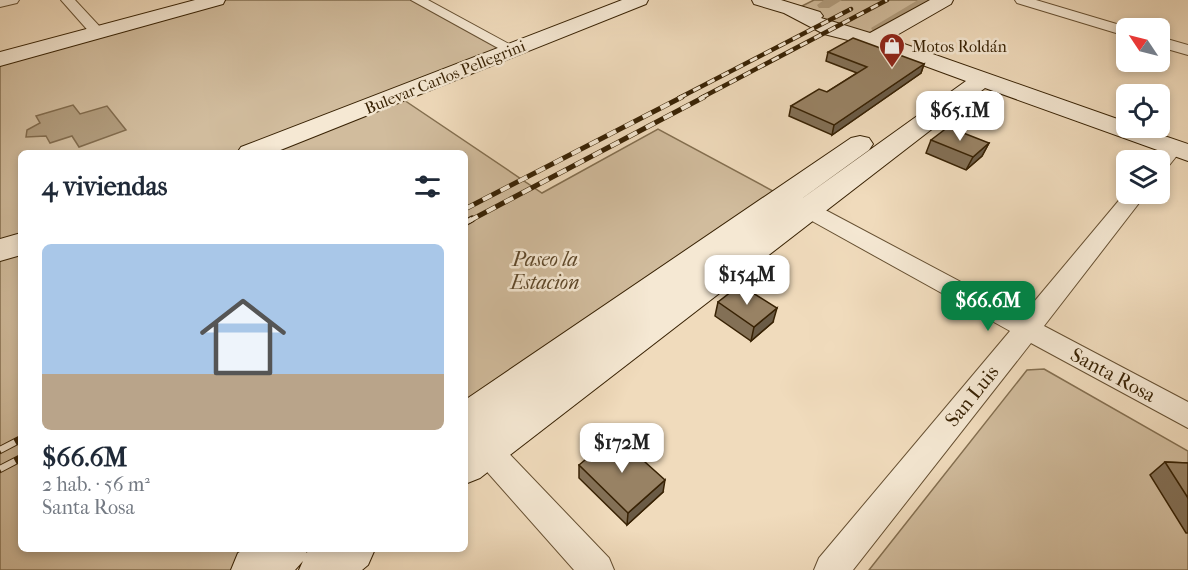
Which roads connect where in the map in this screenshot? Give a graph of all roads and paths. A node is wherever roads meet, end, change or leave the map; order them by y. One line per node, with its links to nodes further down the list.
1 (12, 0): 9 (street)
2 (68, 0): 11 (street)
3 (216, 0): 11 (main road)
4 (418, 0): 14 (street)
5 (639, 0): 14 (main road, Bulevar Carlos Pellegrini)
6 (761, 0): 12 (main road)
7 (944, 0): 12 (main road)
8 (1022, 0): 10 (street)
9 (0, 3)
10 (1116, 29)
11 (97, 32): 16 (main road)
12 (873, 40): 17 (main road)
13 (1170, 45): 15 (street)
14 (512, 50): 18 (main road, Bulevar Carlos Pellegrini)
15 (1188, 50)
16 (0, 58)
17 (972, 76): 19 (main road); 20 (main road)
18 (258, 150)
19 (1173, 155)
20 (796, 203): 24 (street, Santa Rosa); 26 (main road)
21 (1128, 204): 24 (street, San Luis)
22 (18, 244): 23 (main road)
23 (0, 251)
24 (1026, 328): 25 (street, Santa Rosa); 32 (street, San Luis)
25 (1188, 416)
26 (470, 441): 31 (street)
27 (281, 552): 29 (main road)
28 (348, 552): 30 (main road)
29 (255, 570)
30 (323, 570)
31 (597, 570)
32 (831, 570)

